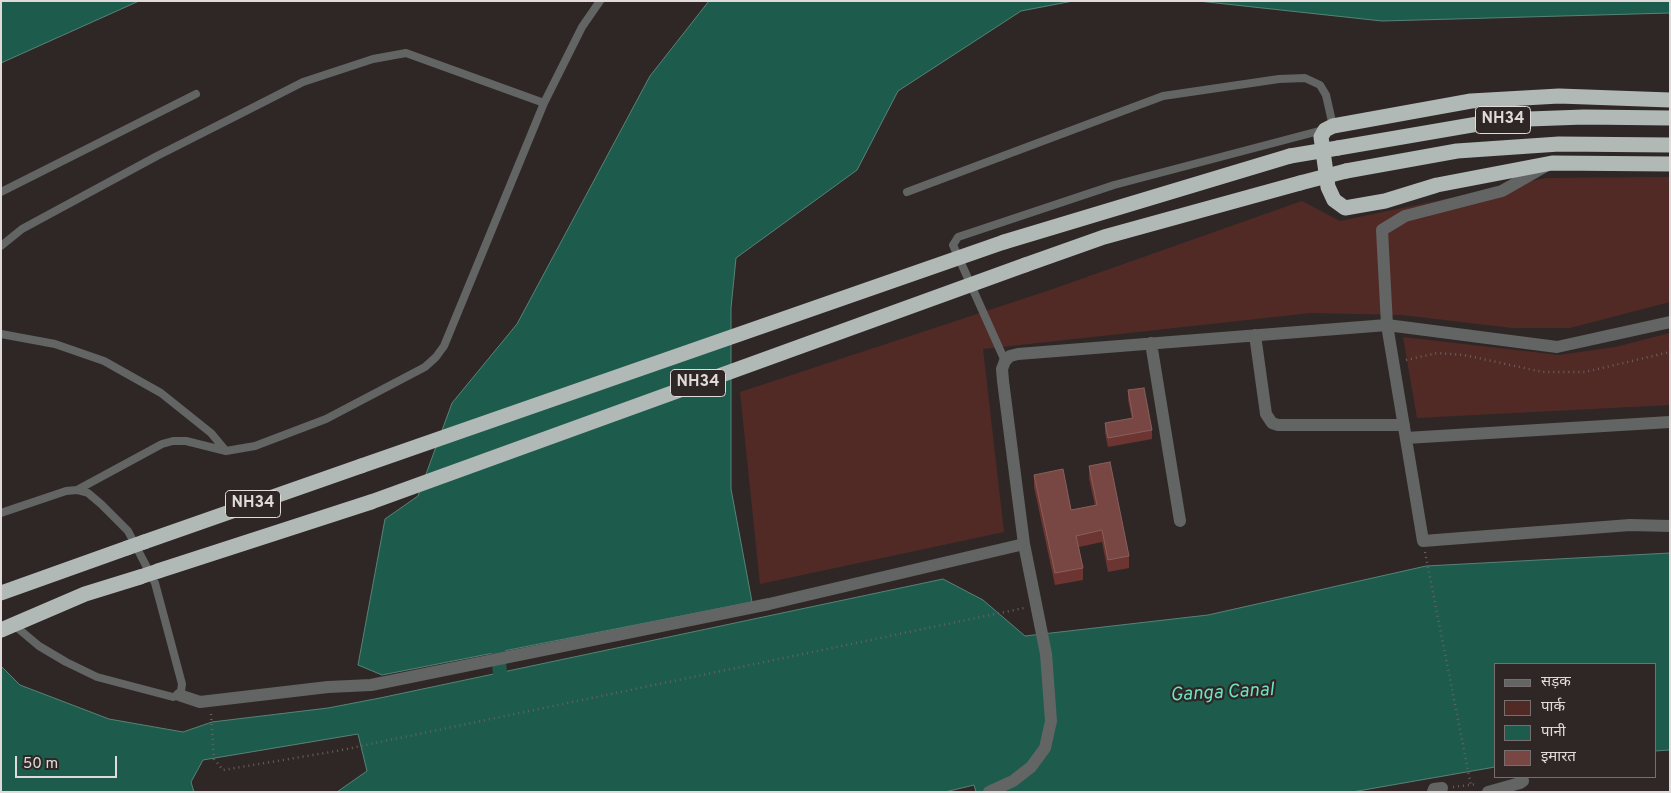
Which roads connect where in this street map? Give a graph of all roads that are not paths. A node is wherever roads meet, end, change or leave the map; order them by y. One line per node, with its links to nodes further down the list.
1 (600, 1): 4 (lane)
2 (196, 94): 10 (lane)
3 (1670, 100): 6 (highway)
4 (544, 103): 12 (lane); 21 (lane)
5 (1670, 118): 27 (highway, NH34, bridge)
6 (1329, 128): 8 (highway); 11 (lane); 18 (lane)
7 (1670, 145): 28 (highway, NH34, bridge)
8 (1551, 163): 9 (highway); 14 (street)
9 (1670, 164)
10 (1, 192)
11 (906, 192)
12 (1, 246)
13 (1670, 322): 14 (street)
14 (1386, 325): 16 (street); 20 (street)
15 (1, 334): 21 (lane)
16 (1256, 335): 17 (street); 20 (street)
17 (1150, 344): 18 (street); 24 (street)
18 (1005, 361): 26 (street)
19 (1670, 422): 20 (street)
20 (1405, 432): 25 (street)
21 (226, 451): 22 (lane)
22 (77, 490): 23 (lane); 29 (lane)
23 (1, 513)
24 (1180, 521)
25 (1670, 526)
26 (1024, 544): 29 (street); 31 (street)
27 (1, 593)
28 (8, 628): 29 (lane)
29 (179, 695)
30 (1522, 778): 32 (street)
31 (990, 792)
32 (1488, 792)

